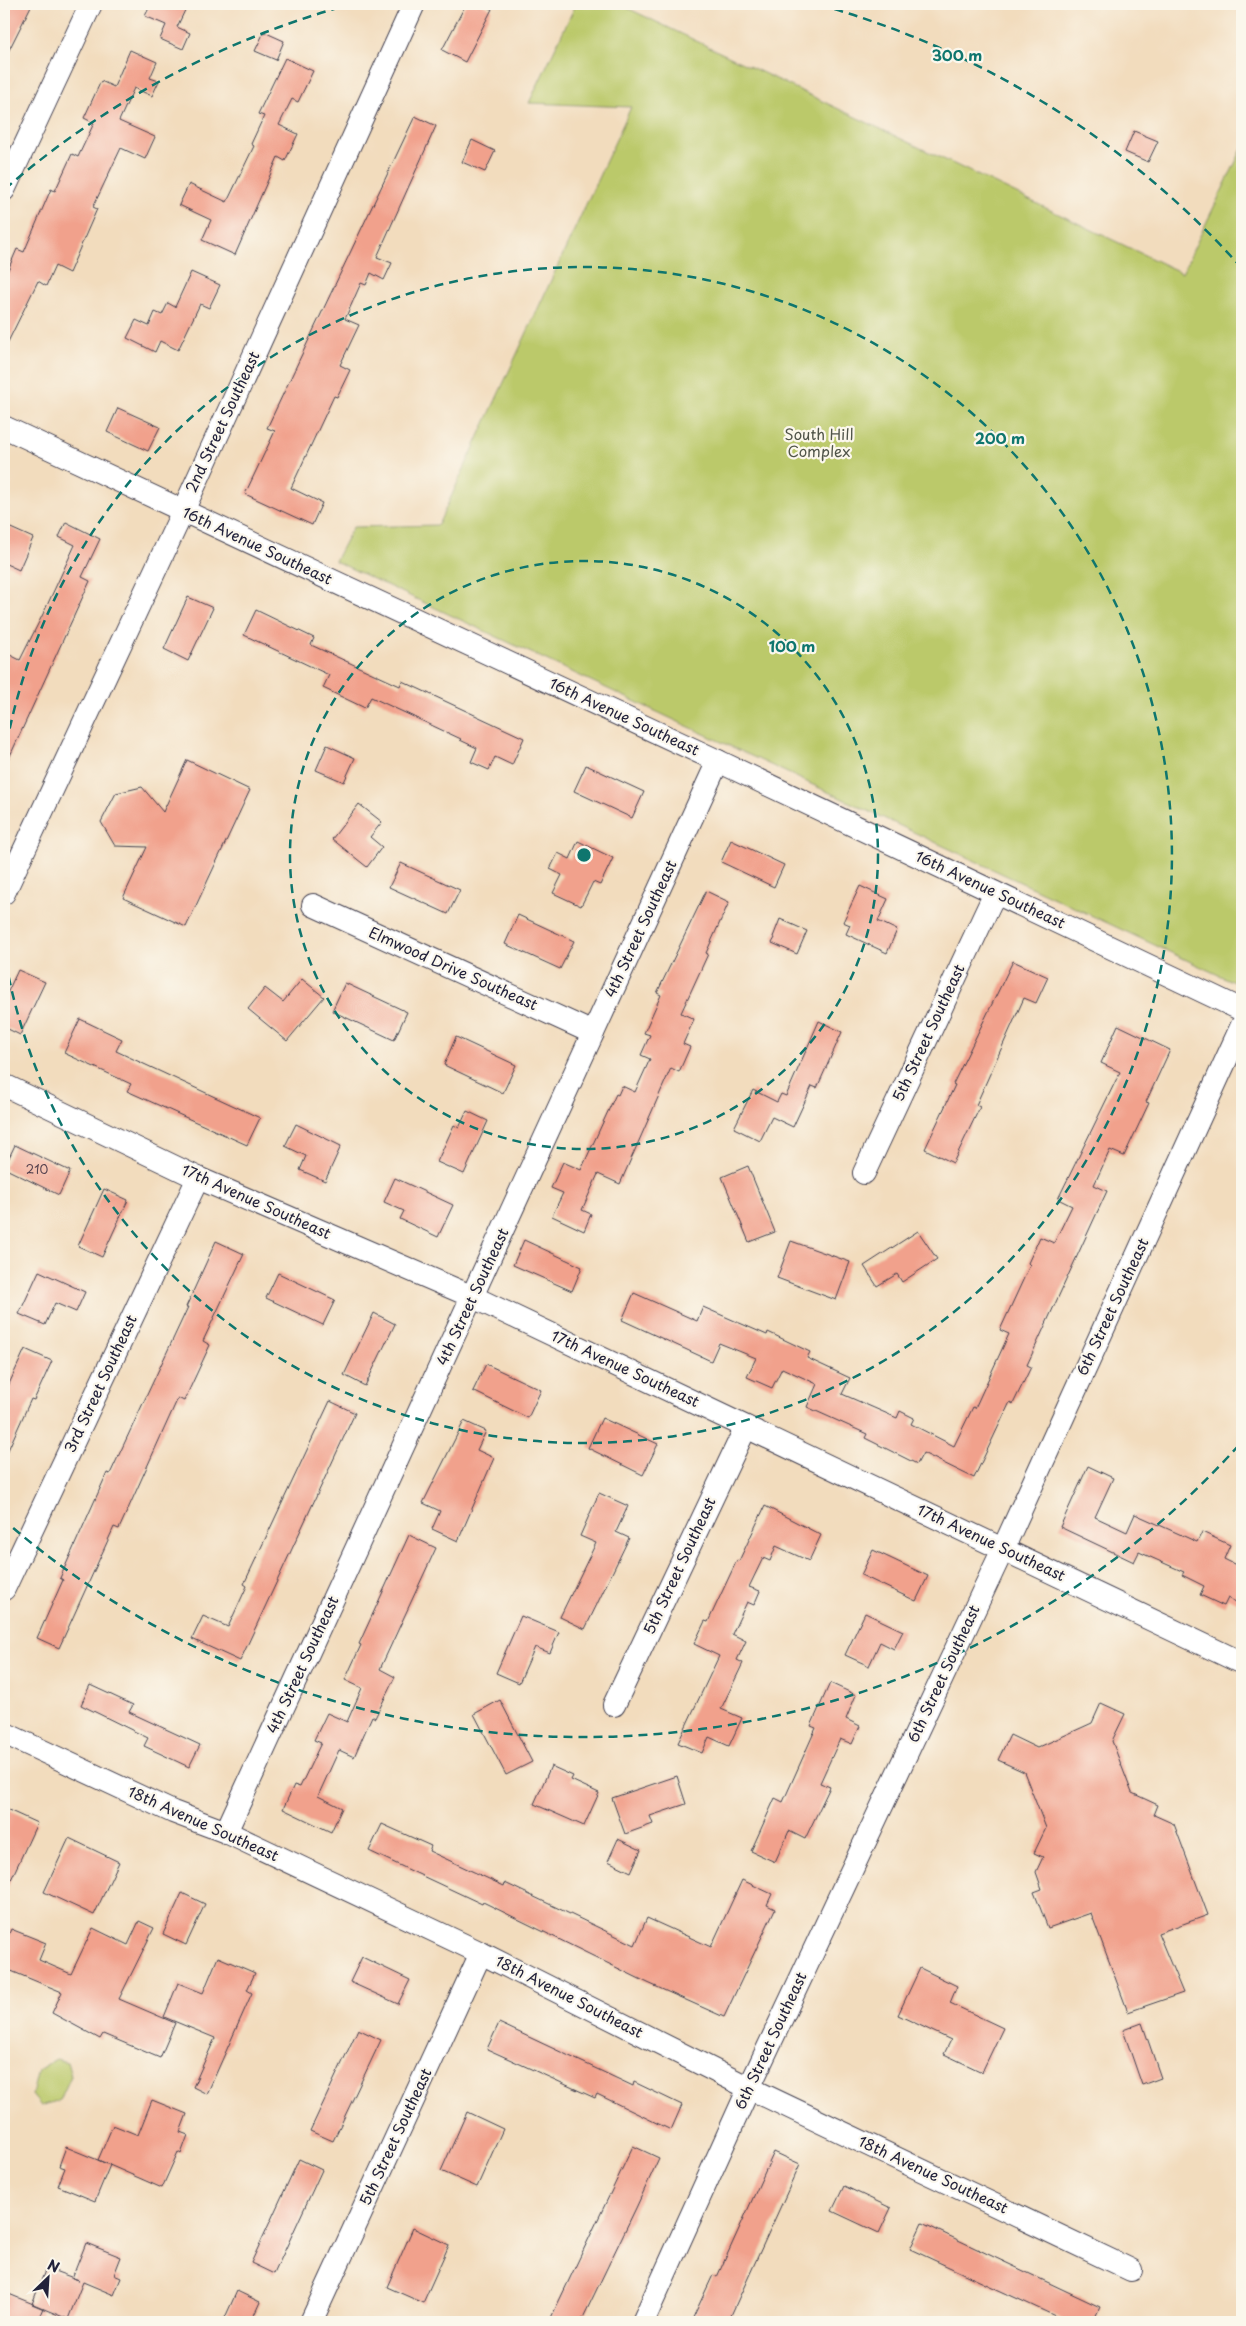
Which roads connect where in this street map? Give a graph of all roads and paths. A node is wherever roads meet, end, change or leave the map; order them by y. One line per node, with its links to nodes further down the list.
1 (91, 4): 3 (street)
2 (414, 4): 5 (street, 2nd Street Southeast)
3 (4, 190)
4 (4, 427): 5 (street, 16th Avenue Southeast)
5 (183, 511): 6 (street, 16th Avenue Southeast); 8 (street, 2nd Street Southeast)
6 (718, 761): 7 (street, 16th Avenue Southeast); 12 (street, 4th Street Southeast)
7 (994, 892): 10 (street, 16th Avenue Southeast); 14 (street, 5th Street Southeast)
8 (4, 894)
9 (313, 906): 12 (street, Elmwood Drive Southeast)
10 (1242, 1010)
11 (1242, 1025): 18 (street, 6th Street Southeast)
12 (594, 1033): 16 (street, 4th Street Southeast)
13 (4, 1085): 15 (street, 17th Avenue Southeast)
14 (864, 1174)
15 (198, 1178): 16 (street, 17th Avenue Southeast); 19 (street, 3rd Street Southeast)
16 (473, 1297): 17 (street, 17th Avenue Southeast); 23 (street, 4th Street Southeast)
17 (746, 1426): 18 (street, 17th Avenue Southeast); 21 (street, 5th Street Southeast)
18 (1003, 1549): 20 (street, 17th Avenue Southeast); 25 (street, 6th Street Southeast)
19 (4, 1590)
20 (1242, 1663)
21 (614, 1705)
22 (4, 1733): 23 (street, 18th Avenue Southeast)
23 (226, 1832): 24 (street, 18th Avenue Southeast)
24 (481, 1952): 25 (street, 18th Avenue Southeast); 27 (street, 5th Street Southeast)
25 (749, 2088): 26 (street, 18th Avenue Southeast); 28 (street, 6th Street Southeast)
26 (1131, 2270)
27 (311, 2322)
28 (643, 2322)

